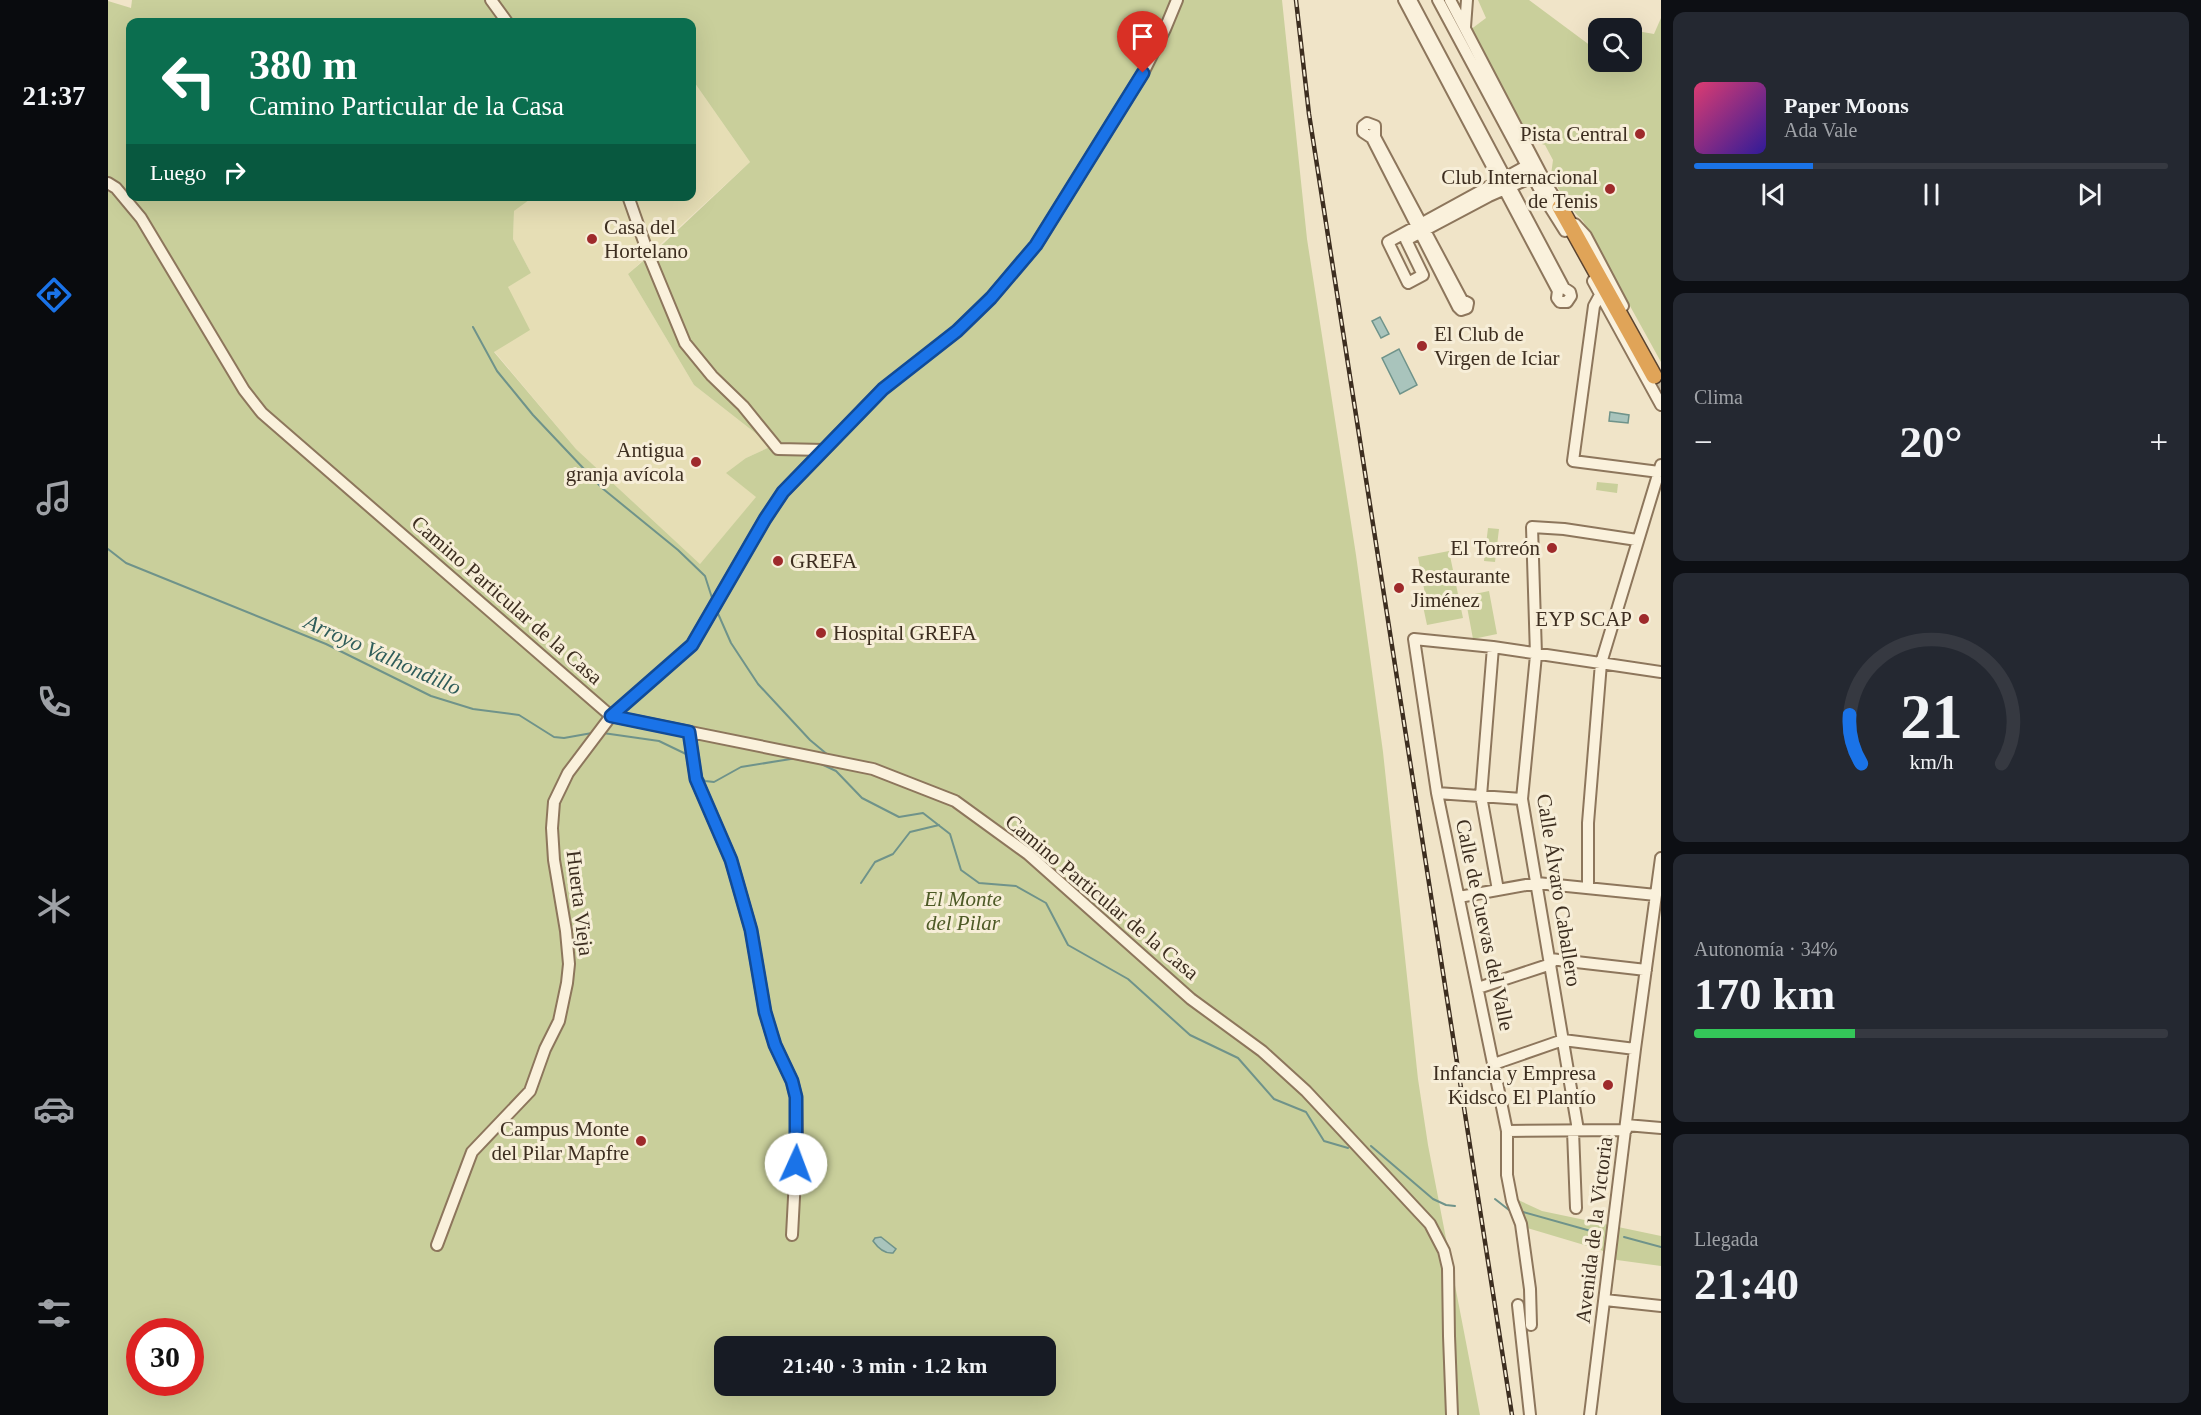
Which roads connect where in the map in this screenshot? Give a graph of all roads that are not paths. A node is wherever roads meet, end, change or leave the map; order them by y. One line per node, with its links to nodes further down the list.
1 (491, 0): 8 (street)
2 (1177, 0): 24 (street, Huerta Vieja)
3 (1404, 0): 14 (street)
4 (1411, 0): 14 (street)
5 (1438, 0): 10 (street)
6 (1466, 0): 7 (street); 9 (street)
7 (1451, 1): 9 (street); 10 (street)
8 (504, 18)
9 (1465, 27): 12 (street)
10 (1469, 58): 11 (street)
11 (1514, 142): 12 (street); 14 (street)
12 (1533, 167): 14 (street); 15 (street); 19 (street)
13 (108, 183): 16 (street, Camino Particular de la Casa)
14 (1508, 183): 14 (street); 15 (street); 20 (street)
15 (1543, 196): 19 (street)
16 (126, 200)
17 (127, 201): 31 (street, Camino Particular de la Casa)
18 (630, 201): 24 (street)
19 (1560, 213): 21 (street); 22 (highway)
20 (1421, 229): 20 (street); 20 (street); 20 (street)
21 (1600, 295): 23 (street); 25 (street)
22 (1657, 376)
23 (1661, 405)
24 (824, 450): 31 (street, Huerta Vieja)
25 (1660, 468): 26 (street)
26 (1637, 540): 28 (street, Calle Álvaro Caballero); 29 (street)
27 (1493, 647): 28 (street); 33 (street, Calle de Cuevas del Valle); 34 (street)
28 (1536, 655): 29 (street); 35 (street, Calle Álvaro Caballero)
29 (1601, 663): 30 (street); 38 (street)
30 (1661, 672)
31 (611, 716): 32 (street, Camino Particular de la Casa); 55 (street, Huerta Vieja)
32 (689, 732): 54 (street); 60 (street, Camino Particular de la Casa)
33 (1437, 793): 34 (street); 41 (street, Calle de Cuevas del Valle)
34 (1481, 796): 35 (street); 39 (street)
35 (1522, 799): 37 (street, Calle Álvaro Caballero)
36 (1661, 858): 40 (street, Avenida de la Victoria)
37 (1537, 883): 38 (street); 39 (street); 43 (street, Calle Álvaro Caballero)
38 (1588, 887): 40 (street)
39 (1498, 890): 41 (street)
40 (1656, 895): 42 (street, Avenida de la Victoria)
41 (1459, 897): 45 (street, Calle de Cuevas del Valle)
42 (1658, 907): 44 (street, Avenida de la Victoria)
43 (1550, 961): 44 (street); 45 (street); 46 (street, Calle Álvaro Caballero)
44 (1646, 970): 47 (street, Avenida de la Victoria)
45 (1478, 988): 48 (street, Calle de Cuevas del Valle)
46 (1563, 1040): 47 (street); 48 (street); 51 (street, Calle Álvaro Caballero)
47 (1635, 1049): 49 (street, Avenida de la Victoria)
48 (1494, 1064): 52 (street, Calle de Cuevas del Valle)
49 (1626, 1128): 50 (street); 51 (street); 56 (street, Avenida de la Victoria)
50 (1661, 1128)
51 (1575, 1130): 52 (street); 53 (street, Calle Álvaro Caballero)
52 (1507, 1131): 59 (street, Calle de Cuevas del Valle)
53 (1576, 1208)
54 (792, 1235)
55 (436, 1245)
56 (1605, 1300): 58 (street); 62 (street, Avenida de la Victoria)
57 (1518, 1305): 61 (street)
58 (1661, 1306)
59 (1531, 1324)
60 (1452, 1415)
61 (1530, 1415)
62 (1590, 1415)

